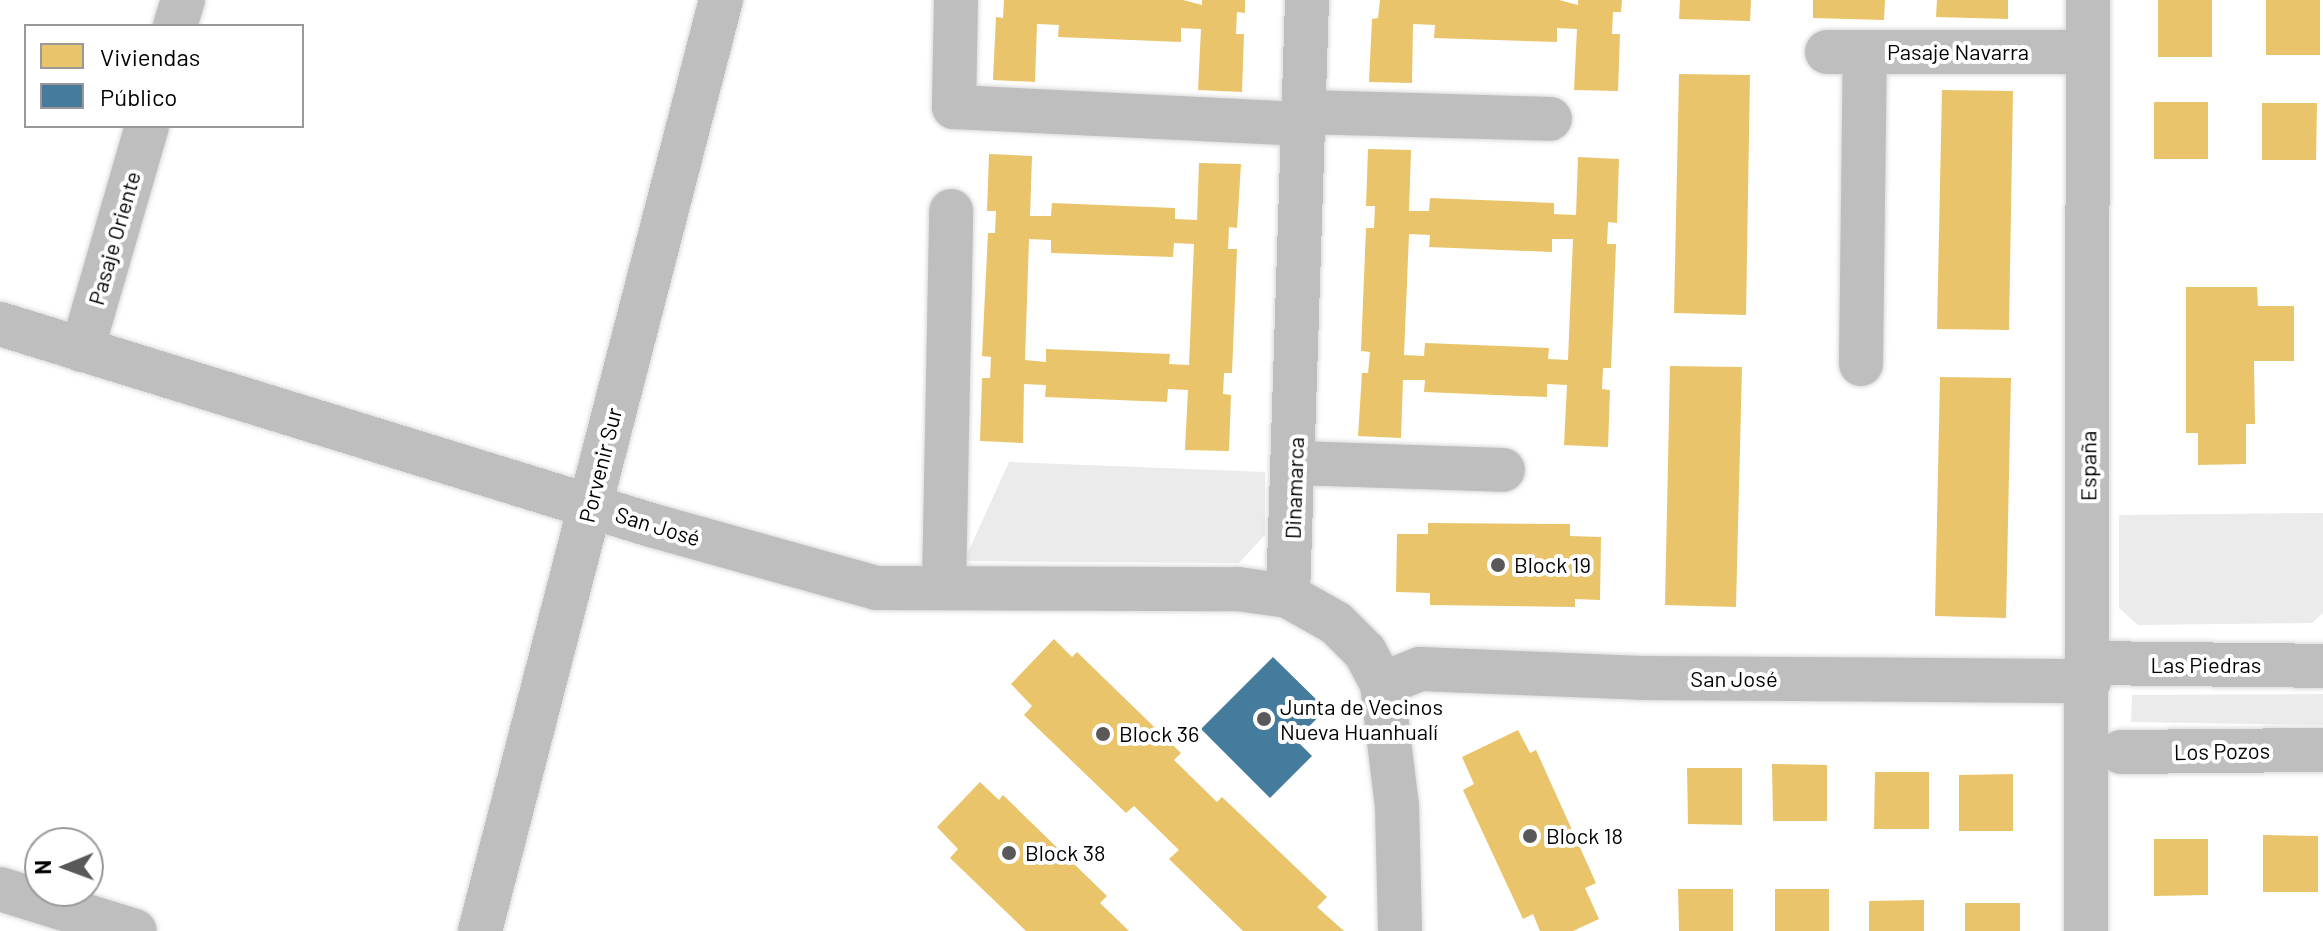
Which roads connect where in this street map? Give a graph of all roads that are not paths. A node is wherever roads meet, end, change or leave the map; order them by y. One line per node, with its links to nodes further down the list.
1 (183, 0): 6 (street)
2 (721, 0): 17 (street, Porvenir Sur)
3 (956, 0): 8 (street)
4 (1307, 0): 8 (street, Dinamarca)
5 (2088, 0): 7 (street, España)
6 (176, 24)
7 (2088, 52): 14 (street, Pasaje Navarra); 21 (street, España)
8 (1304, 118): 9 (street); 15 (street, Dinamarca)
9 (1550, 119)
10 (146, 128): 13 (street, Pasaje Oriente)
11 (951, 211): 18 (street)
12 (0, 324): 13 (street, San José)
13 (82, 350): 17 (street, San José)
14 (1861, 364)
15 (1295, 463): 16 (street); 19 (street, Dinamarca)
16 (1503, 470)
17 (590, 504): 18 (street, San José); 27 (street, Porvenir Sur)
18 (944, 588): 19 (street, San José)
19 (1288, 596): 22 (street)
20 (2323, 666): 21 (street, Las Piedras)
21 (2089, 672): 22 (street, San José); 29 (street, España)
22 (1382, 684): 28 (street)
23 (2323, 750): 24 (street, Los Pozos)
24 (2121, 752)
25 (0, 889): 26 (street)
26 (135, 931)
27 (480, 931)
28 (1400, 931)
29 (2086, 931)

